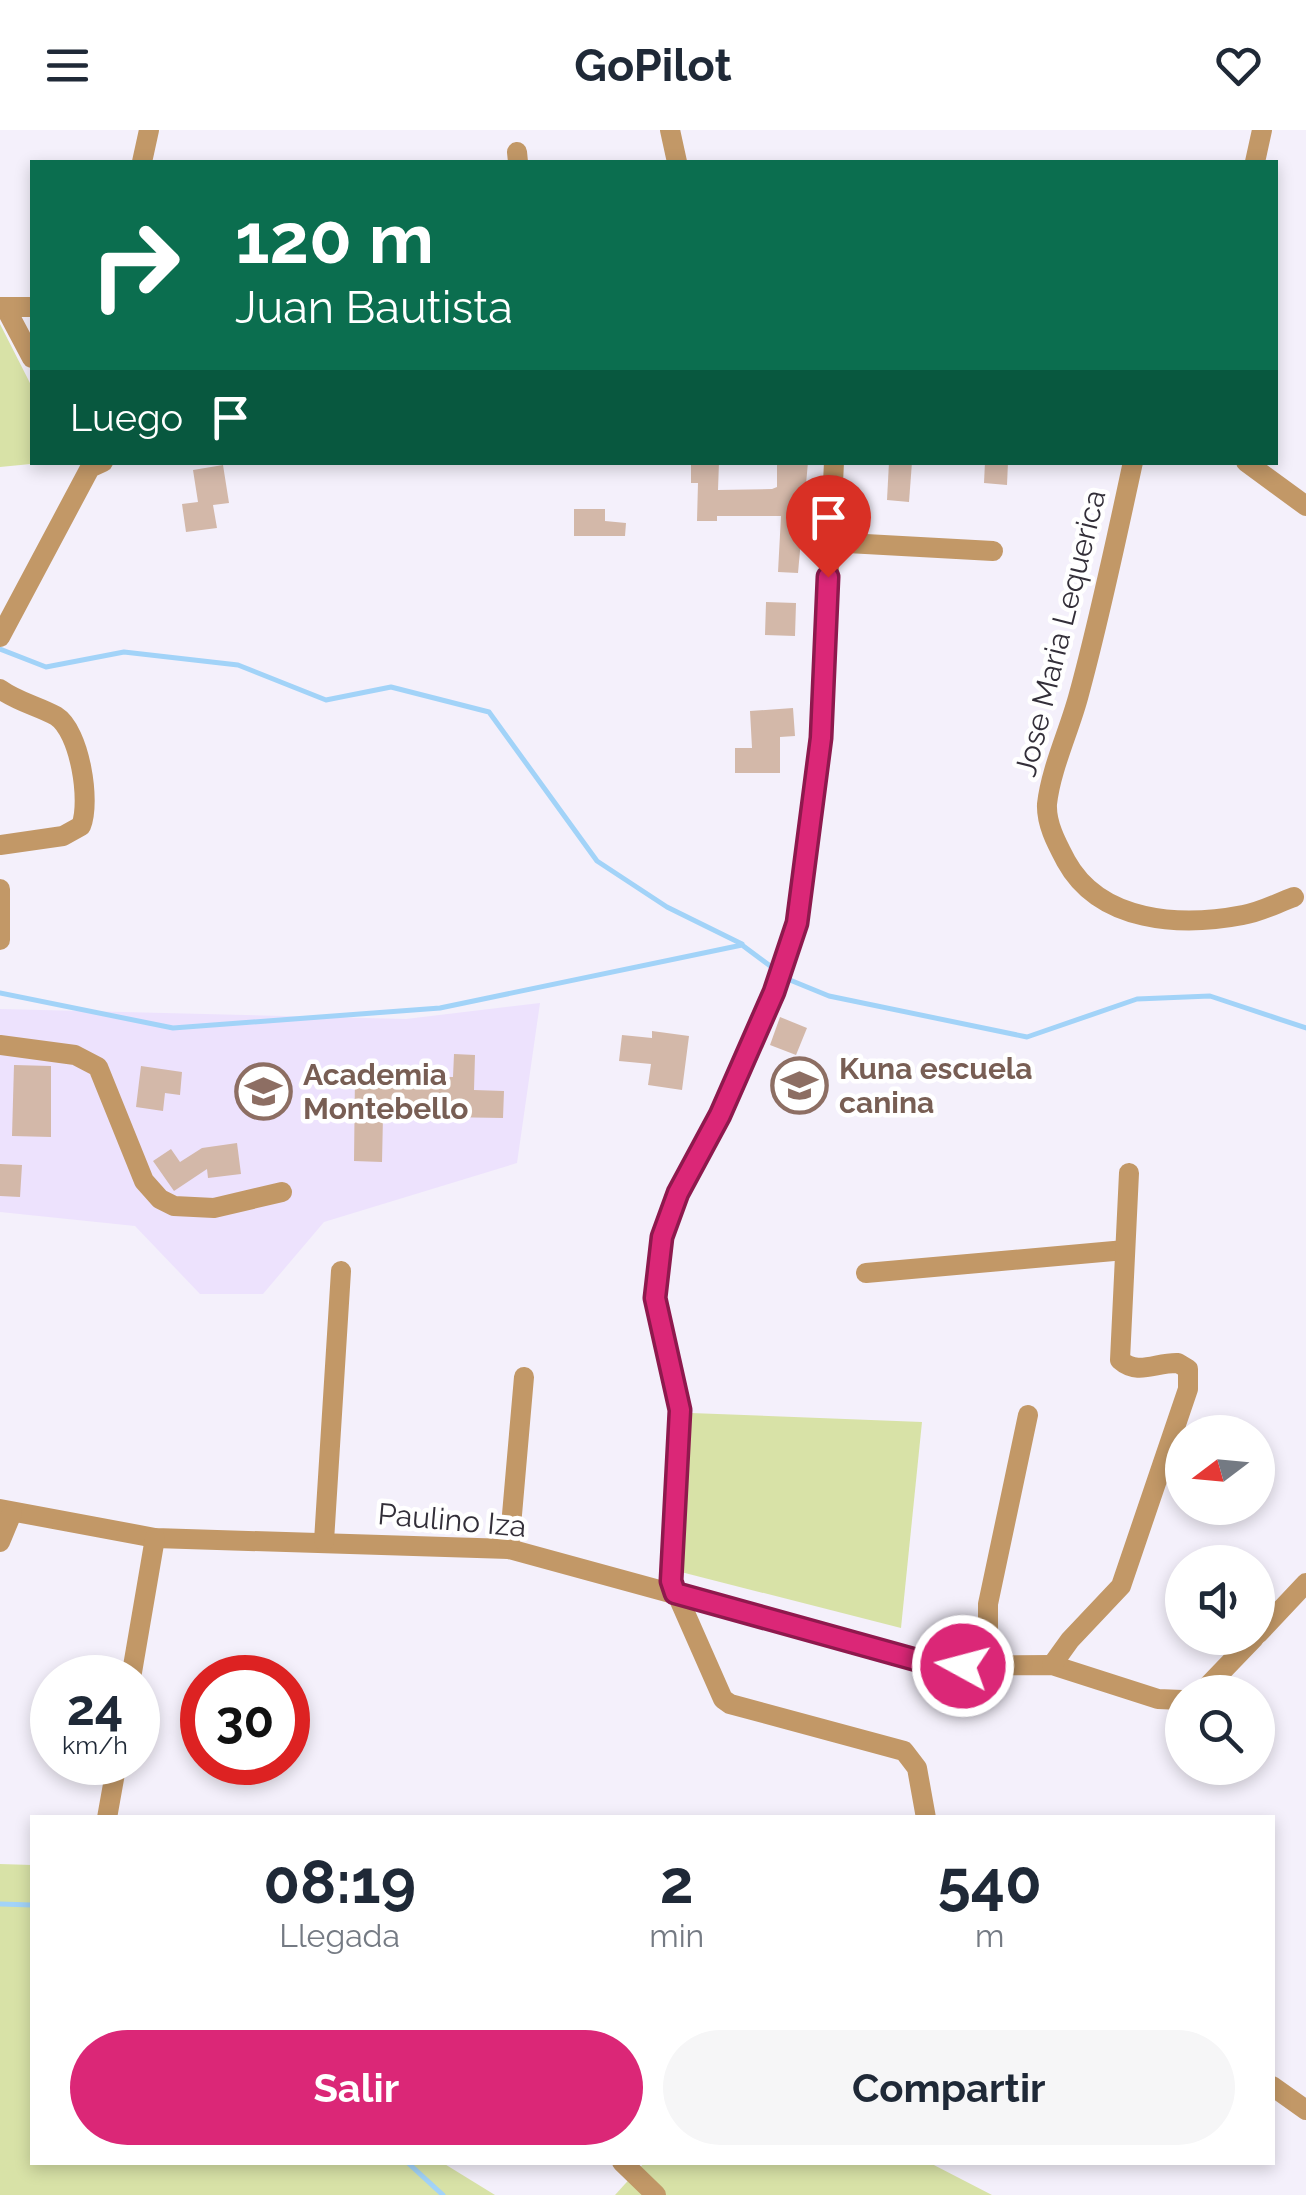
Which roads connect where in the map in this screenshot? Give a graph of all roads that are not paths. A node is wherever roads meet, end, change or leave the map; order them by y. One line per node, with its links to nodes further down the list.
1 (149, 130): 4 (street)
2 (670, 130): 5 (street)
3 (1262, 130): 6 (street)
4 (142, 160)
5 (677, 160)
6 (1256, 160)
7 (2, 307): 8 (street); 9 (street)
8 (30, 308)
9 (30, 355)
10 (92, 465): 17 (street)
11 (834, 465): 15 (street)
12 (1133, 465): 21 (street, Jose Maria Lequerica)
13 (1250, 465): 14 (street)
14 (1306, 506)
15 (829, 542): 16 (street); 38 (street)
16 (993, 551)
17 (0, 637)
18 (0, 689): 19 (street)
19 (0, 845)
20 (0, 889): 22 (street)
21 (1294, 898)
22 (1, 915): 23 (street)
23 (0, 940)
24 (0, 1045): 26 (street)
25 (1129, 1173): 27 (street)
26 (282, 1192)
27 (1125, 1250): 29 (street); 43 (street)
28 (342, 1271): 34 (street)
29 (866, 1274)
30 (524, 1376): 36 (street)
31 (1028, 1415): 42 (street)
32 (6, 1511): 33 (street, Paulino Iza); 35 (street)
33 (155, 1538): 34 (street, Paulino Iza); 40 (street)
34 (324, 1541): 36 (street, Paulino Iza)
35 (0, 1542)
36 (509, 1549): 38 (street, Paulino Iza)
37 (1305, 1582): 39 (street)
38 (675, 1593): 42 (street, Paulino Iza); 48 (street)
39 (1275, 1615)
40 (135, 1655)
41 (1238, 1655): 44 (street)
42 (988, 1666): 43 (street, Paulino Iza)
43 (1052, 1666): 45 (street, Paulino Iza)
44 (1218, 1675)
45 (1165, 1700)
46 (113, 1785): 47 (street)
47 (108, 1815)
48 (926, 1815)
49 (1275, 2088): 50 (street)
50 (1306, 2110)
51 (625, 2165): 52 (street)
52 (656, 2195)

